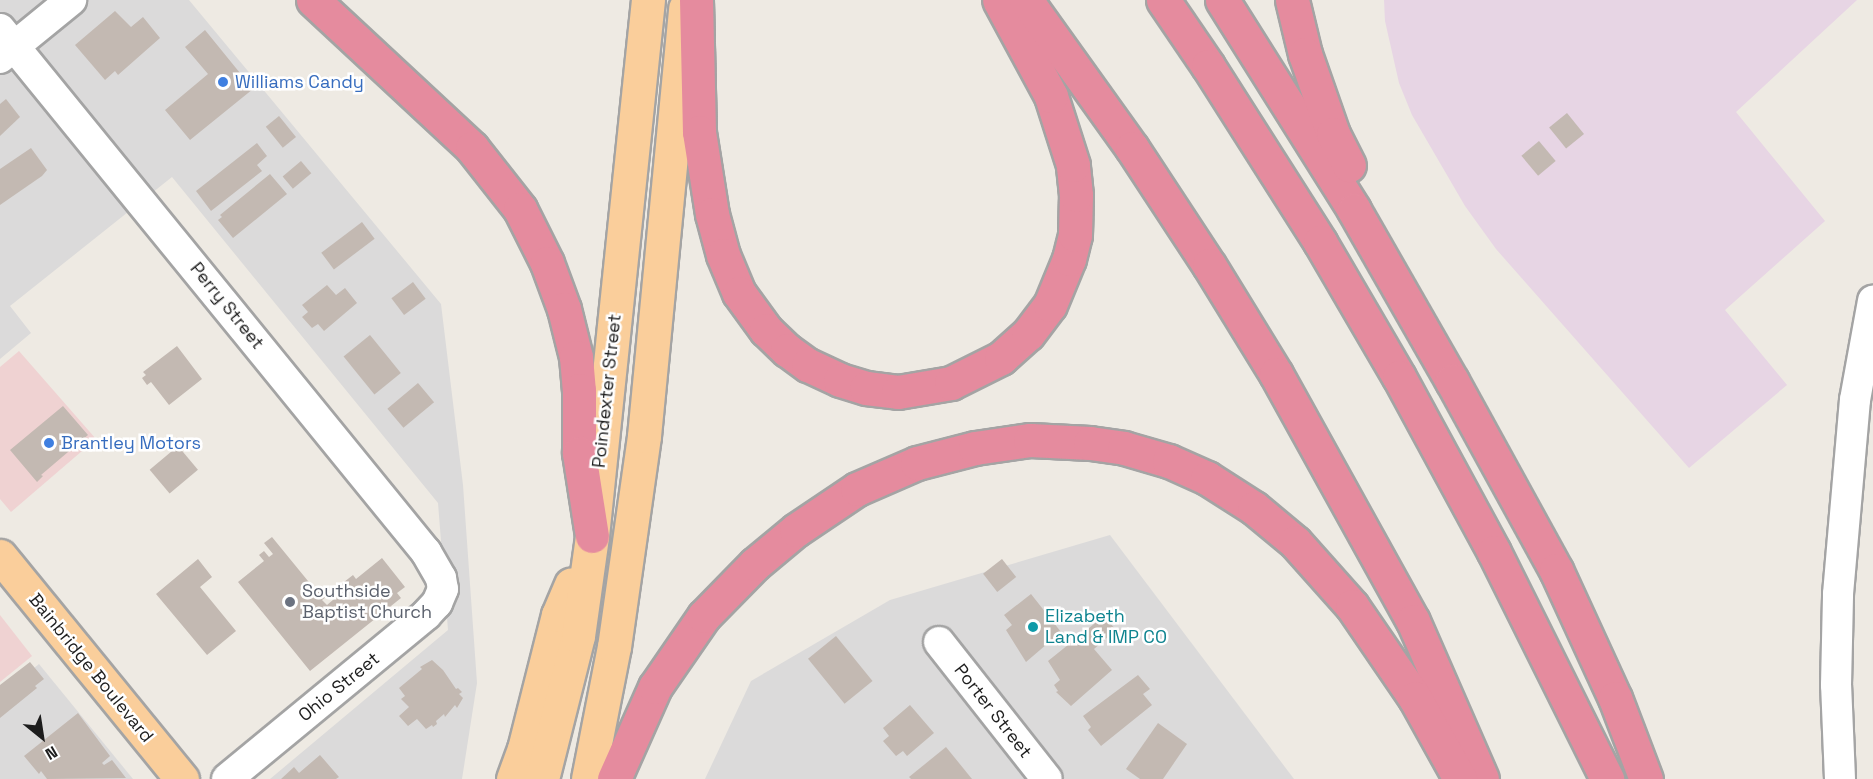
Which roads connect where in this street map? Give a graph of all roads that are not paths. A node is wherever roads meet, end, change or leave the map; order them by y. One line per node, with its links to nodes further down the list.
1 (71, 0): 11 (street)
2 (313, 0): 14 (highway)
3 (648, 0): 14 (main road, Poindexter Street)
4 (686, 0): 22 (main road)
5 (696, 0): 6 (highway)
6 (999, 0)
7 (1026, 0): 26 (highway)
8 (1163, 0): 27 (highway)
9 (1222, 0): 13 (highway)
10 (1292, 0): 13 (highway)
11 (5, 44): 16 (street, Perry Street)
12 (1873, 301): 29 (street)
13 (1452, 381): 28 (highway)
14 (592, 536): 20 (main road); 21 (main road, Poindexter Street)
15 (0, 556): 18 (main road, Bainbridge Boulevard)
16 (443, 590): 19 (street, Ohio Street)
17 (939, 642): 24 (street, Porter Street)
18 (182, 779)
19 (227, 779)
20 (513, 779)
21 (542, 779)
22 (588, 779)
23 (614, 779): 25 (highway)
24 (1047, 779)
25 (1460, 779)
26 (1482, 779)
27 (1607, 779)
28 (1646, 779)
29 (1840, 779)

